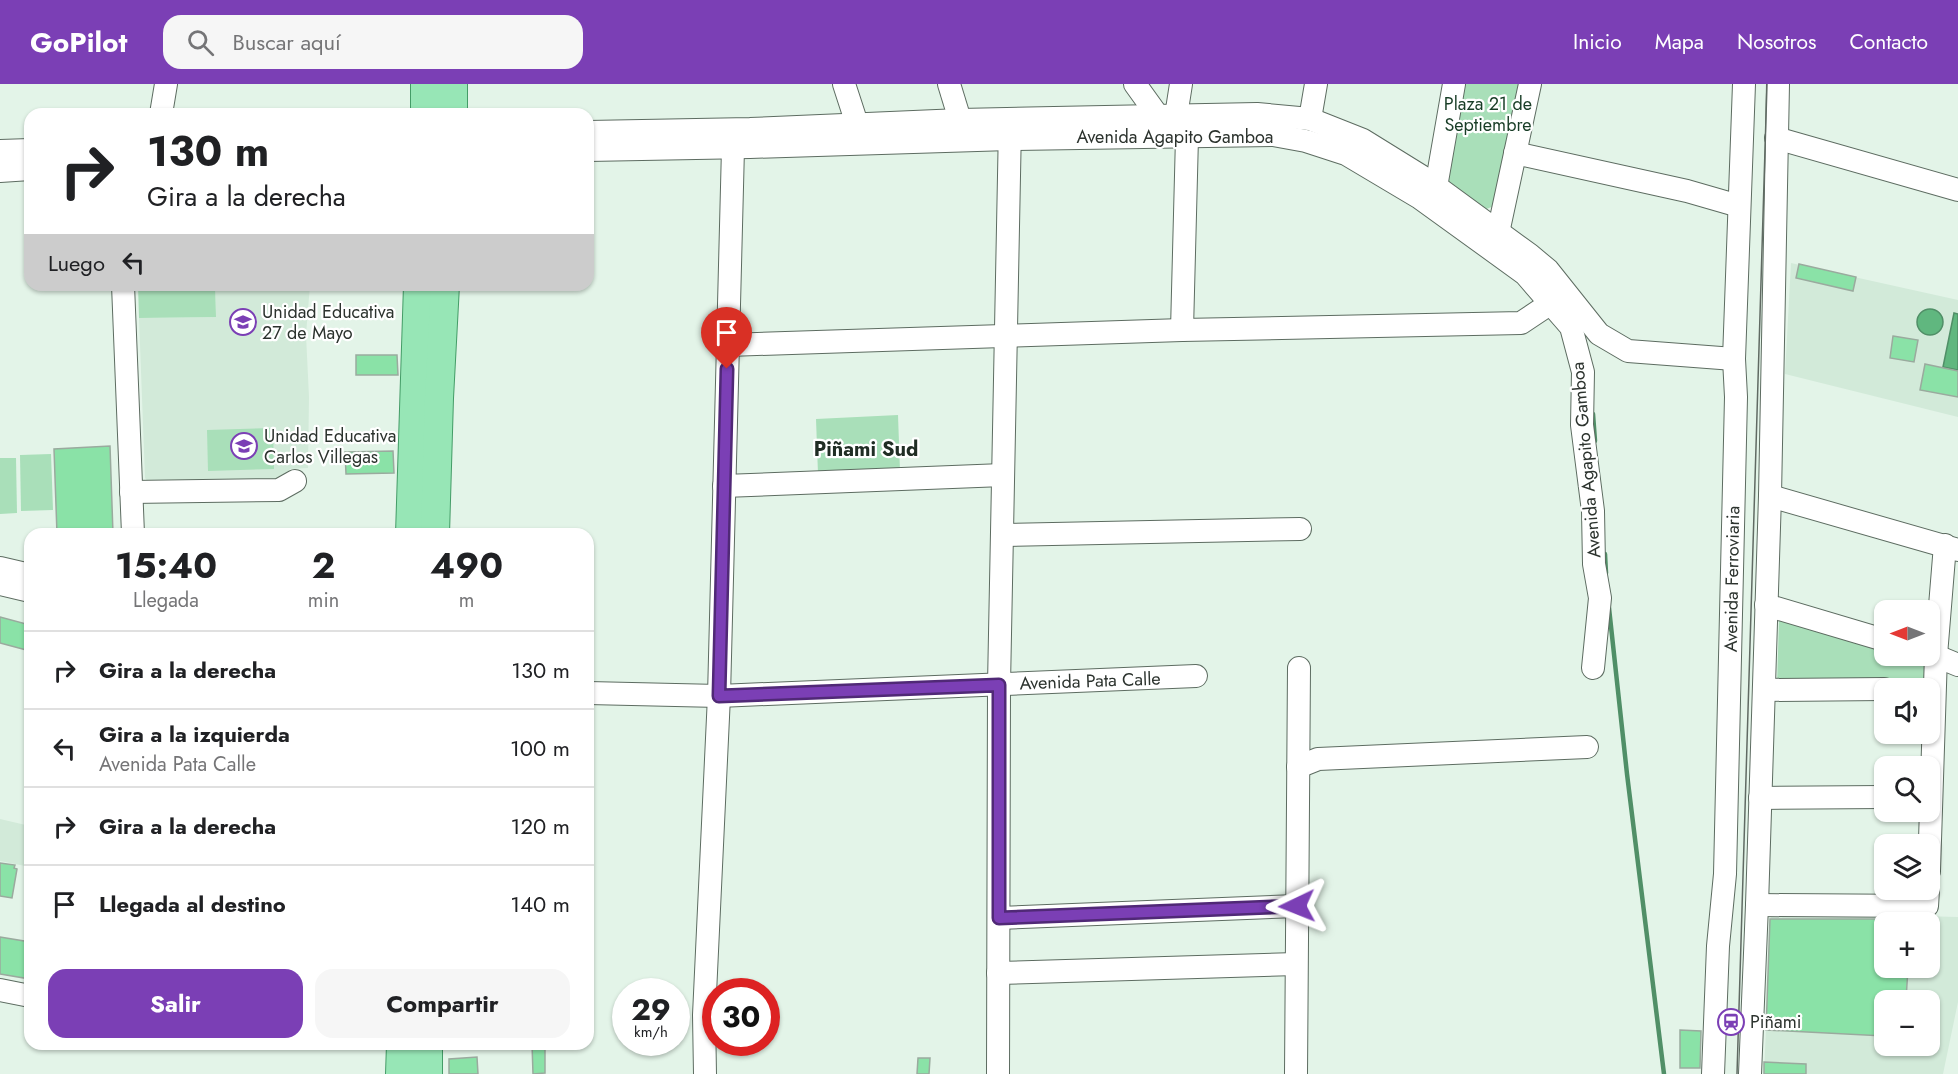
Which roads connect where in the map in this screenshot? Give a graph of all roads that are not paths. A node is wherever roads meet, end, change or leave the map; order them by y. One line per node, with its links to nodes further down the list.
1 (166, 84): 13 (street)
2 (425, 84): 14 (main road)
3 (453, 84): 15 (main road)
4 (844, 84): 19 (street)
5 (949, 84): 18 (street)
6 (1136, 84): 16 (street)
7 (1181, 84): 16 (street)
8 (1316, 84): 17 (street)
9 (1454, 84): 31 (street)
10 (1530, 84): 28 (street)
11 (1743, 84): 33 (street, Avenida Ferroviaria)
12 (1778, 84): 23 (street, Avenida Ferroviaria)
13 (161, 108)
14 (425, 108)
15 (453, 108)
16 (1167, 116): 17 (street, Avenida Agapito Gamboa); 20 (street, Avenida Agapito Gamboa)
17 (1310, 118): 31 (street, Avenida Agapito Gamboa)
18 (960, 120): 19 (street, Avenida Agapito Gamboa); 20 (street, Avenida Agapito Gamboa)
19 (857, 124): 21 (street, Avenida Agapito Gamboa)
20 (1010, 129): 22 (street, Avenida Agapito Gamboa); 24 (street, Avenida Agapito Gamboa); 40 (street)
21 (594, 132)
22 (1187, 137): 38 (street, Avenida Agapito Gamboa); 39 (street)
23 (1776, 138): 32 (street); 44 (street, Avenida Ferroviaria)
24 (733, 148): 26 (street, Avenida Agapito Gamboa); 41 (street)
25 (24, 150): 27 (street)
26 (594, 150)
27 (0, 152)
28 (1515, 153): 33 (street); 34 (street)
29 (24, 169): 30 (street)
30 (0, 171)
31 (1436, 187): 34 (street, Avenida Agapito Gamboa)
32 (1958, 189)
33 (1739, 206): 42 (street, Avenida Ferroviaria)
34 (1498, 233): 42 (street, Avenida Agapito Gamboa)
35 (123, 291): 48 (street)
36 (418, 291): 51 (main road)
37 (445, 291): 52 (main road)
38 (1551, 303): 39 (street); 66 (street, Avenida Agapito Gamboa)
39 (1182, 330): 40 (street)
40 (1005, 337): 41 (street); 45 (street)
41 (728, 345): 47 (street)
42 (1734, 359): 43 (street, Avenida Ferroviaria)
43 (1737, 397): 44 (street); 92 (street, Avenida Ferroviaria)
44 (1771, 418): 49 (street, Avenida Ferroviaria)
45 (1003, 475): 47 (street); 54 (street)
46 (295, 481): 48 (street)
47 (724, 486): 72 (street)
48 (131, 492): 50 (street)
49 (1770, 496): 55 (street); 60 (street, Avenida Ferroviaria)
50 (133, 528)
51 (410, 528)
52 (435, 528)
53 (1300, 529): 54 (street)
54 (1002, 535): 68 (street)
55 (1951, 548): 61 (street)
56 (0, 568): 57 (street)
57 (24, 574)
58 (0, 584): 59 (street)
59 (24, 590)
60 (1766, 605): 62 (street); 70 (street, Avenida Ferroviaria)
61 (1940, 613)
62 (1874, 637)
63 (1940, 657): 64 (street)
64 (1958, 665)
65 (1299, 668): 74 (street)
66 (1593, 668)
67 (1196, 676): 68 (street, Avenida Pata Calle)
68 (999, 685): 72 (street, Avenida Pata Calle); 80 (street)
69 (1874, 689): 70 (street)
70 (1764, 690): 76 (street, Avenida Ferroviaria)
71 (594, 693): 72 (street, Avenida Pata Calle)
72 (719, 696): 89 (street)
73 (1587, 747): 74 (street)
74 (1298, 767): 79 (street)
75 (1874, 797): 76 (street)
76 (1760, 798): 78 (street, Avenida Ferroviaria)
77 (1879, 900): 78 (street)
78 (1757, 905): 93 (street, Avenida Ferroviaria)
79 (1297, 906): 80 (street); 81 (street)
80 (999, 918): 82 (street)
81 (1296, 964): 82 (street); 91 (street)
82 (998, 973): 90 (street)
83 (0, 990): 84 (street)
84 (24, 995)
85 (401, 1050): 87 (main road)
86 (428, 1050): 88 (main road)
87 (400, 1074)
88 (428, 1074)
89 (705, 1074)
90 (998, 1074)
91 (1296, 1074)
92 (1713, 1074)
93 (1750, 1074)

